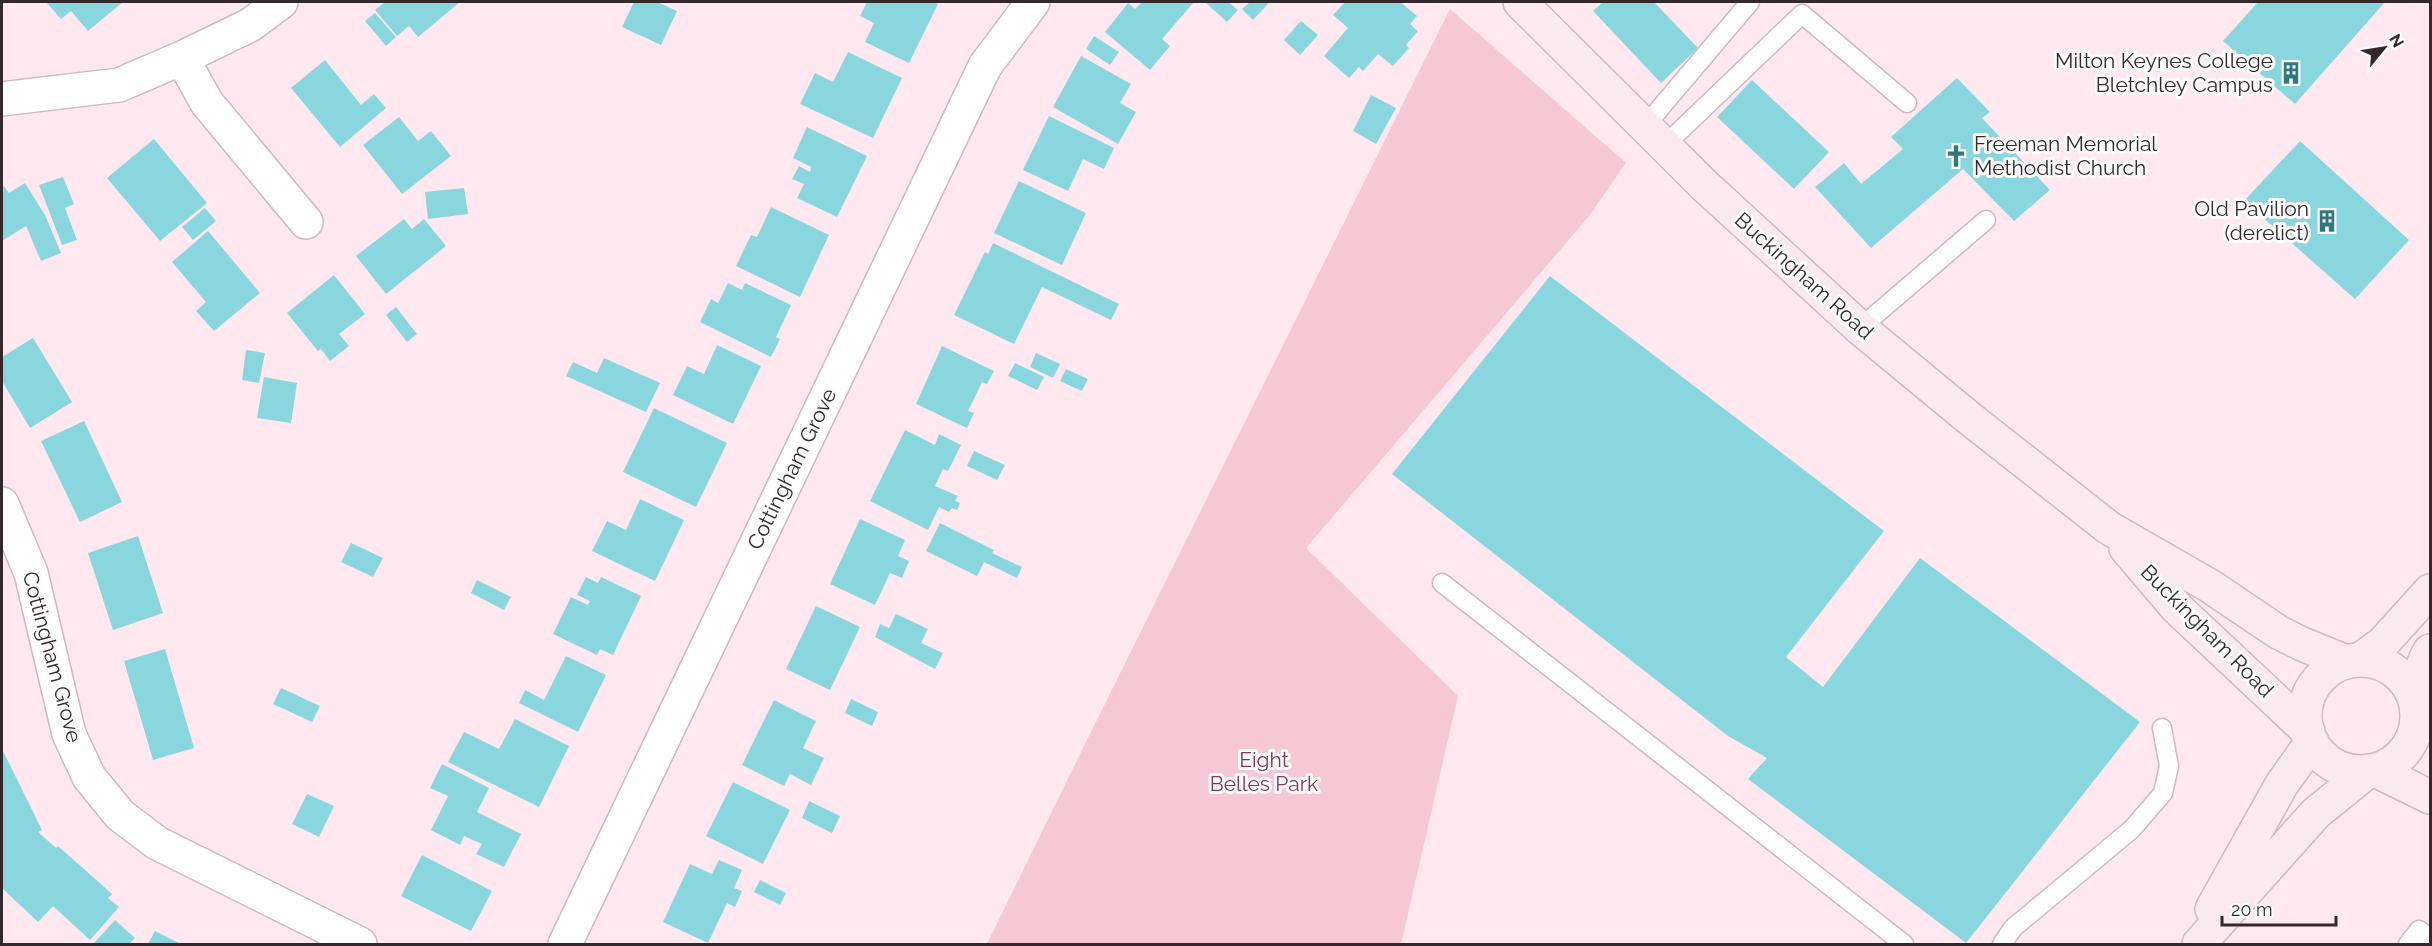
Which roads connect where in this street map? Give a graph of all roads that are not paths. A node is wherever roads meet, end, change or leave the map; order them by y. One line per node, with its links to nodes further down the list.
1 (281, 2): 5 (street)
2 (1033, 2): 25 (street, Cottingham Grove)
3 (1520, 2): 8 (main road, Buckingham Road)
4 (1750, 2): 8 (lane)
5 (182, 58): 6 (street); 10 (street)
6 (2, 99)
7 (1907, 104): 8 (lane)
8 (1655, 135): 11 (main road, Buckingham Road)
9 (1986, 220): 11 (lane)
10 (306, 222)
11 (1860, 328): 13 (main road, Buckingham Road)
12 (2, 504): 24 (street, Cottingham Grove)
13 (2109, 528): 17 (main road, Buckingham Road); 20 (main road, Buckingham Road)
14 (1442, 583): 26 (lane)
15 (2430, 591): 17 (main road)
16 (2430, 651): 18 (main road)
17 (2353, 661): 18 (main road); 20 (main road)
18 (2420, 713): 21 (main road)
19 (2162, 728): 27 (lane)
20 (2310, 736): 21 (main road); 28 (main road)
21 (2372, 771): 22 (main road); 29 (main road)
22 (2430, 797)
23 (2430, 939): 30 (lane)
24 (360, 945)
25 (565, 945)
26 (1904, 945)
27 (2002, 945)
28 (2193, 945)
29 (2199, 945)
30 (2408, 945)

